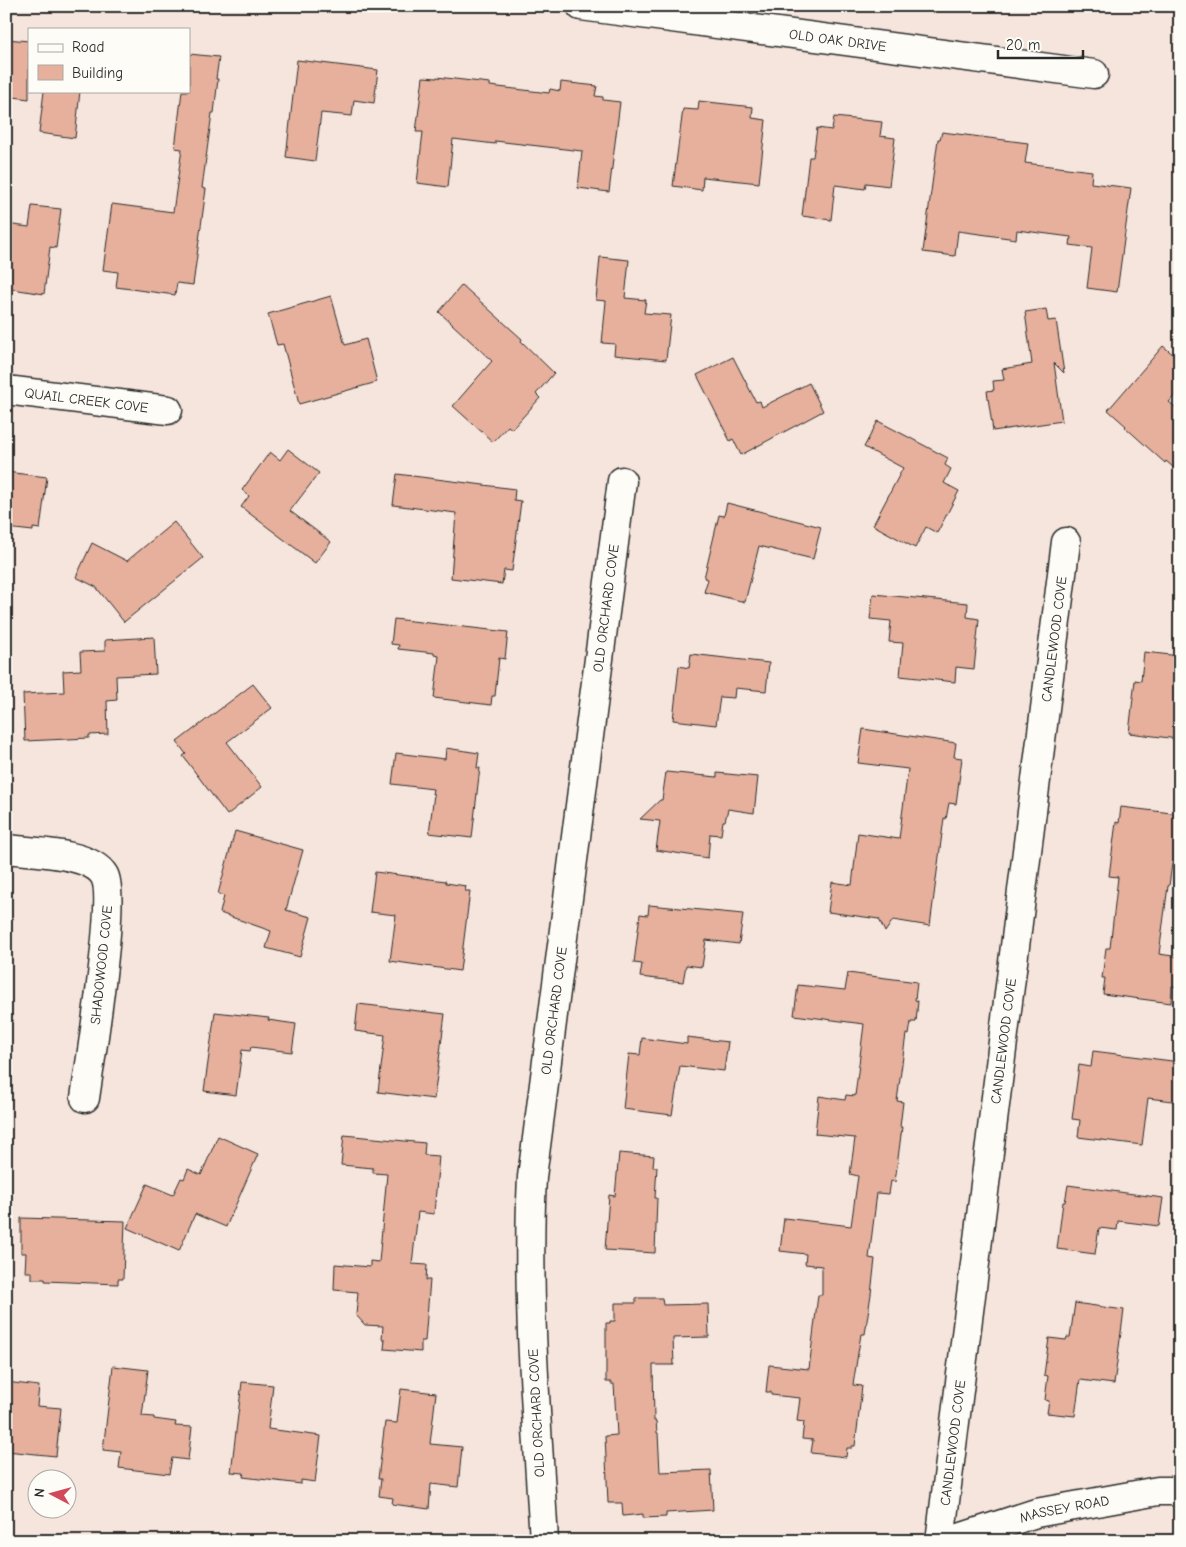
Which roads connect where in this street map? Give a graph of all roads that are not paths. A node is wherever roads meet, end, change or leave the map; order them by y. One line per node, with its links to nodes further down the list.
1 (581, 6): 2 (street, OLD OAK DRIVE)
2 (1094, 74)
3 (6, 390): 4 (street, QUAIL CREEK COVE)
4 (168, 410)
5 (622, 481): 10 (street, OLD ORCHARD COVE)
6 (1066, 542): 11 (street, CANDLEWOOD COVE)
7 (6, 848): 8 (street, SHADOWOOD COVE)
8 (85, 1098)
9 (1180, 1491): 12 (street, MASSEY ROAD)
10 (544, 1541)
11 (940, 1541)
12 (950, 1541)

